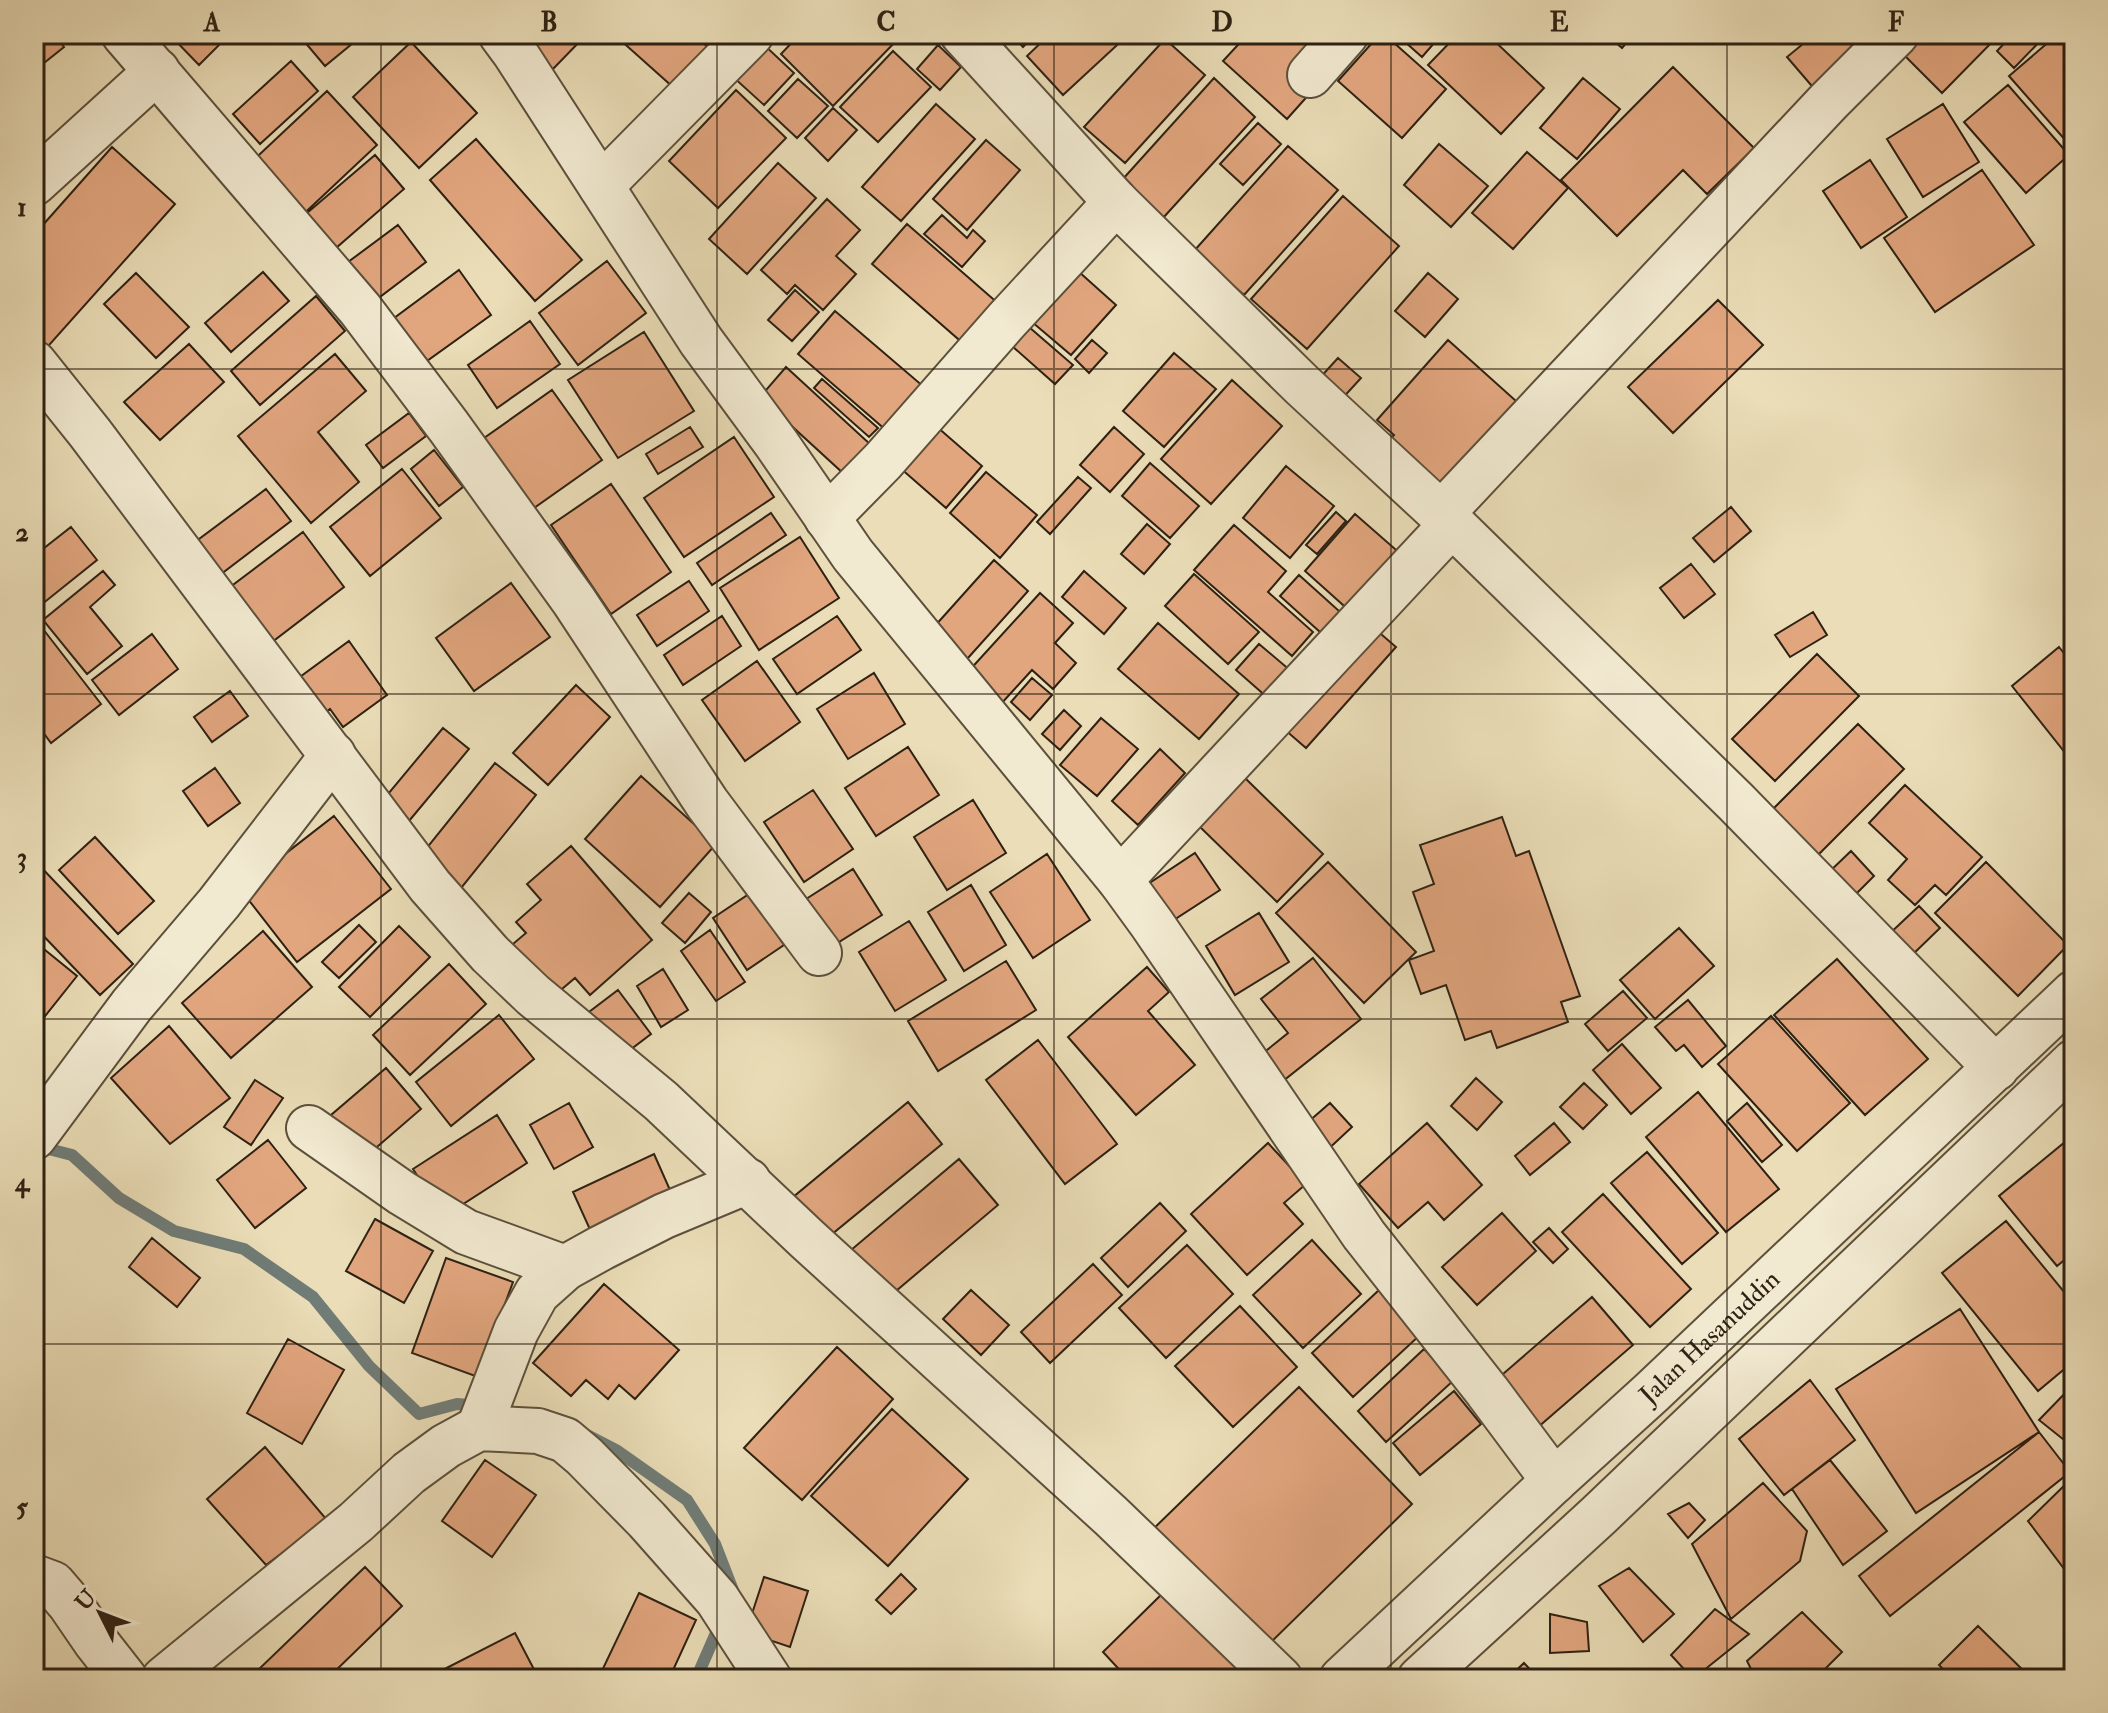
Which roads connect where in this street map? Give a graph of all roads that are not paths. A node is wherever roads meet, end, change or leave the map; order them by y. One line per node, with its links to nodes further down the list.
1 (124, 34): 7 (street)
2 (501, 34): 10 (street)
3 (751, 34): 10 (street)
4 (963, 34): 11 (street)
5 (1346, 34): 8 (street)
6 (1896, 34): 14 (street)
7 (157, 71): 9 (street); 17 (street)
8 (1310, 75)
9 (34, 183)
10 (601, 186): 13 (street)
11 (1116, 202): 13 (street); 14 (street)
12 (34, 363): 15 (street)
13 (827, 518): 16 (street)
14 (1447, 519): 16 (street); 20 (street)
15 (333, 755): 22 (street); 23 (street)
16 (1120, 880): 26 (street)
17 (819, 953)
18 (2074, 993): 20 (street, Jalan Hasanuddin)
19 (2074, 1062): 33 (street, Jalan Hasanuddin)
20 (1996, 1068): 26 (street, Jalan Hasanuddin)
21 (309, 1128): 24 (street)
22 (40, 1129)
23 (748, 1181): 24 (street); 31 (street)
24 (565, 1268): 25 (street)
25 (479, 1427): 28 (street); 30 (street)
26 (1554, 1481): 32 (street, Jalan Hasanuddin)
27 (34, 1577): 29 (street)
28 (762, 1668)
29 (125, 1679)
30 (164, 1679)
31 (1280, 1679)
32 (1342, 1679)
33 (1420, 1679)

